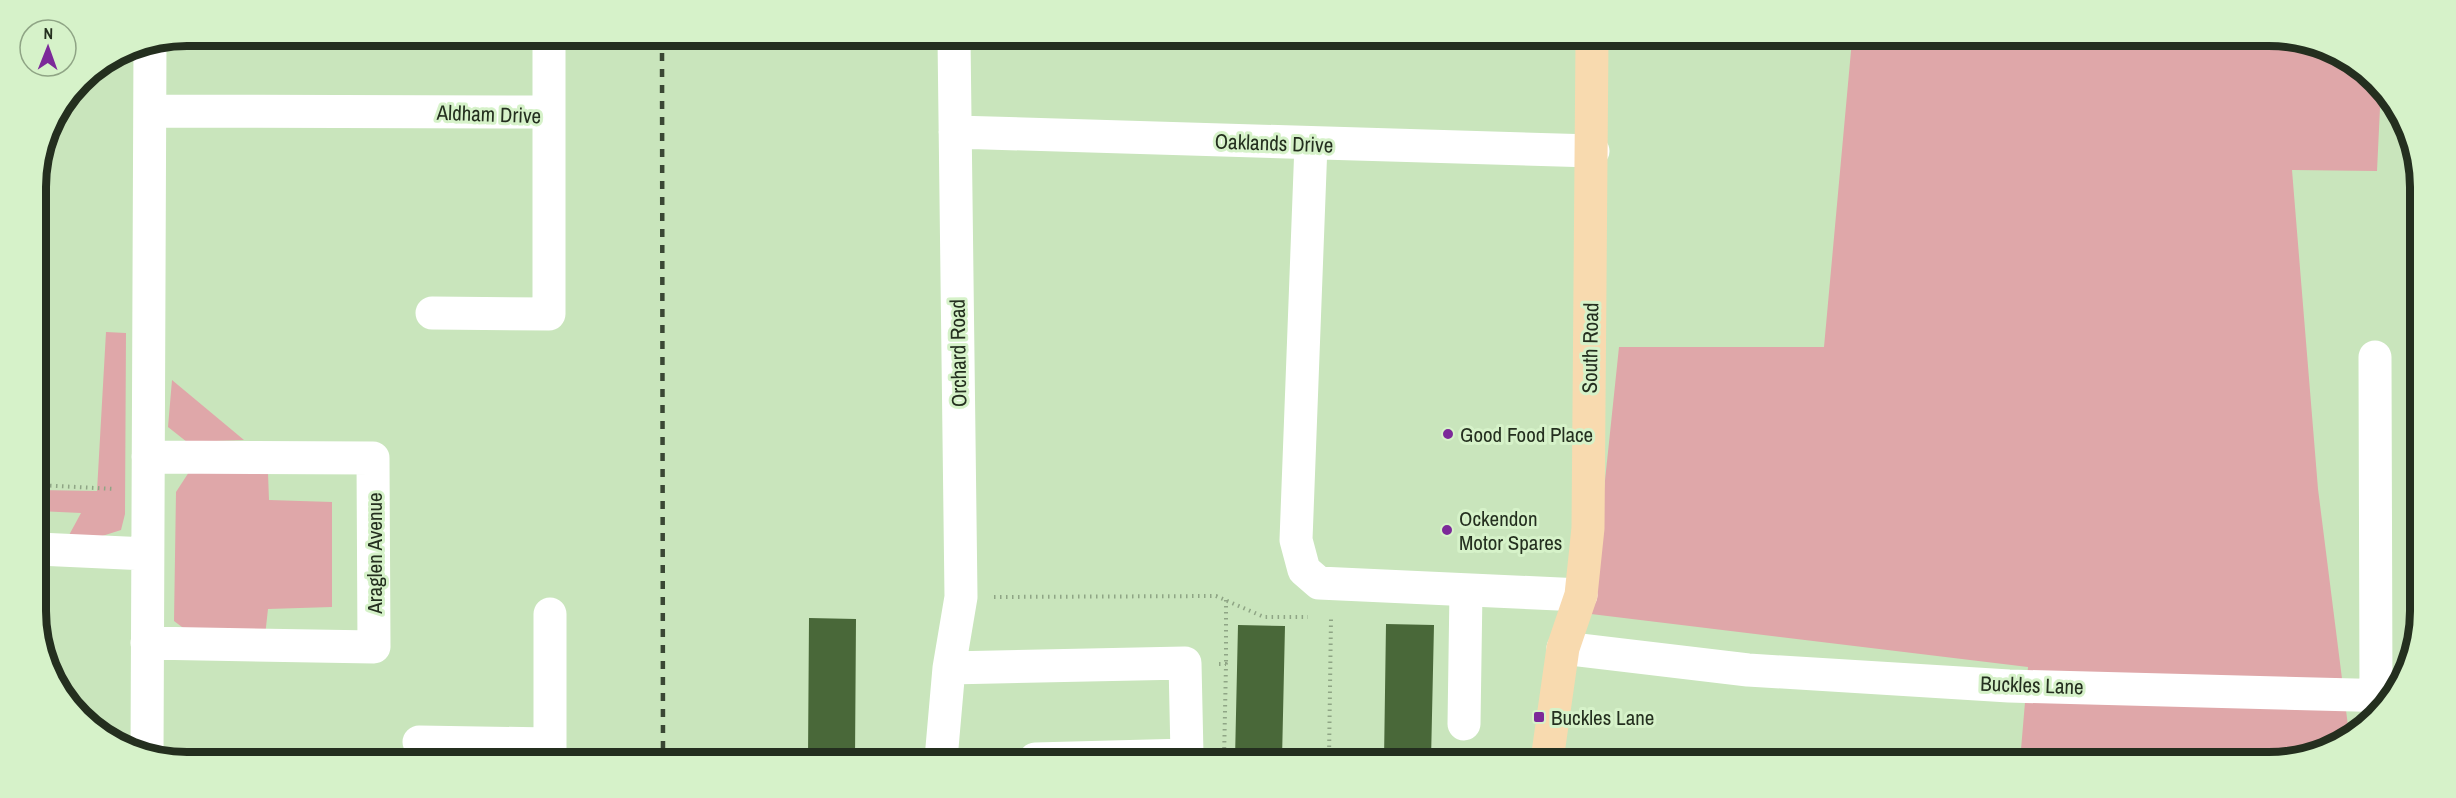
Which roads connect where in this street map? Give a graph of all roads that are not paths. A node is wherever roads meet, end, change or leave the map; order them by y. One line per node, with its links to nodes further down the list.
1 (549, 46): 6 (street)
2 (954, 46): 7 (street, Orchard Road)
3 (1592, 46): 9 (main road, South Road)
4 (150, 52): 5 (street)
5 (150, 111): 6 (street, Aldham Drive); 12 (street)
6 (549, 112): 10 (street, Aldham Drive)
7 (955, 132): 8 (street, Oaklands Drive); 20 (street, Orchard Road)
8 (1311, 144): 9 (street, Oaklands Drive); 15 (street)
9 (1593, 151): 16 (main road, South Road)
10 (432, 313)
11 (2375, 357): 21 (street)
12 (148, 457): 14 (street); 18 (street, Araglen Avenue)
13 (46, 549): 14 (street)
14 (147, 554): 18 (street)
15 (1466, 590): 16 (street); 23 (street)
16 (1581, 595): 19 (main road, South Road)
17 (550, 614): 26 (street)
18 (147, 643): 25 (street)
19 (1563, 648): 22 (street, Buckles Lane); 27 (main road, South Road)
20 (949, 668): 28 (street, Orchard Road); 29 (street)
21 (2385, 689)
22 (2380, 696)
23 (1464, 724)
24 (419, 742): 26 (street)
25 (147, 746)
26 (550, 751)
27 (1548, 751)
28 (942, 752)
29 (1187, 752)

